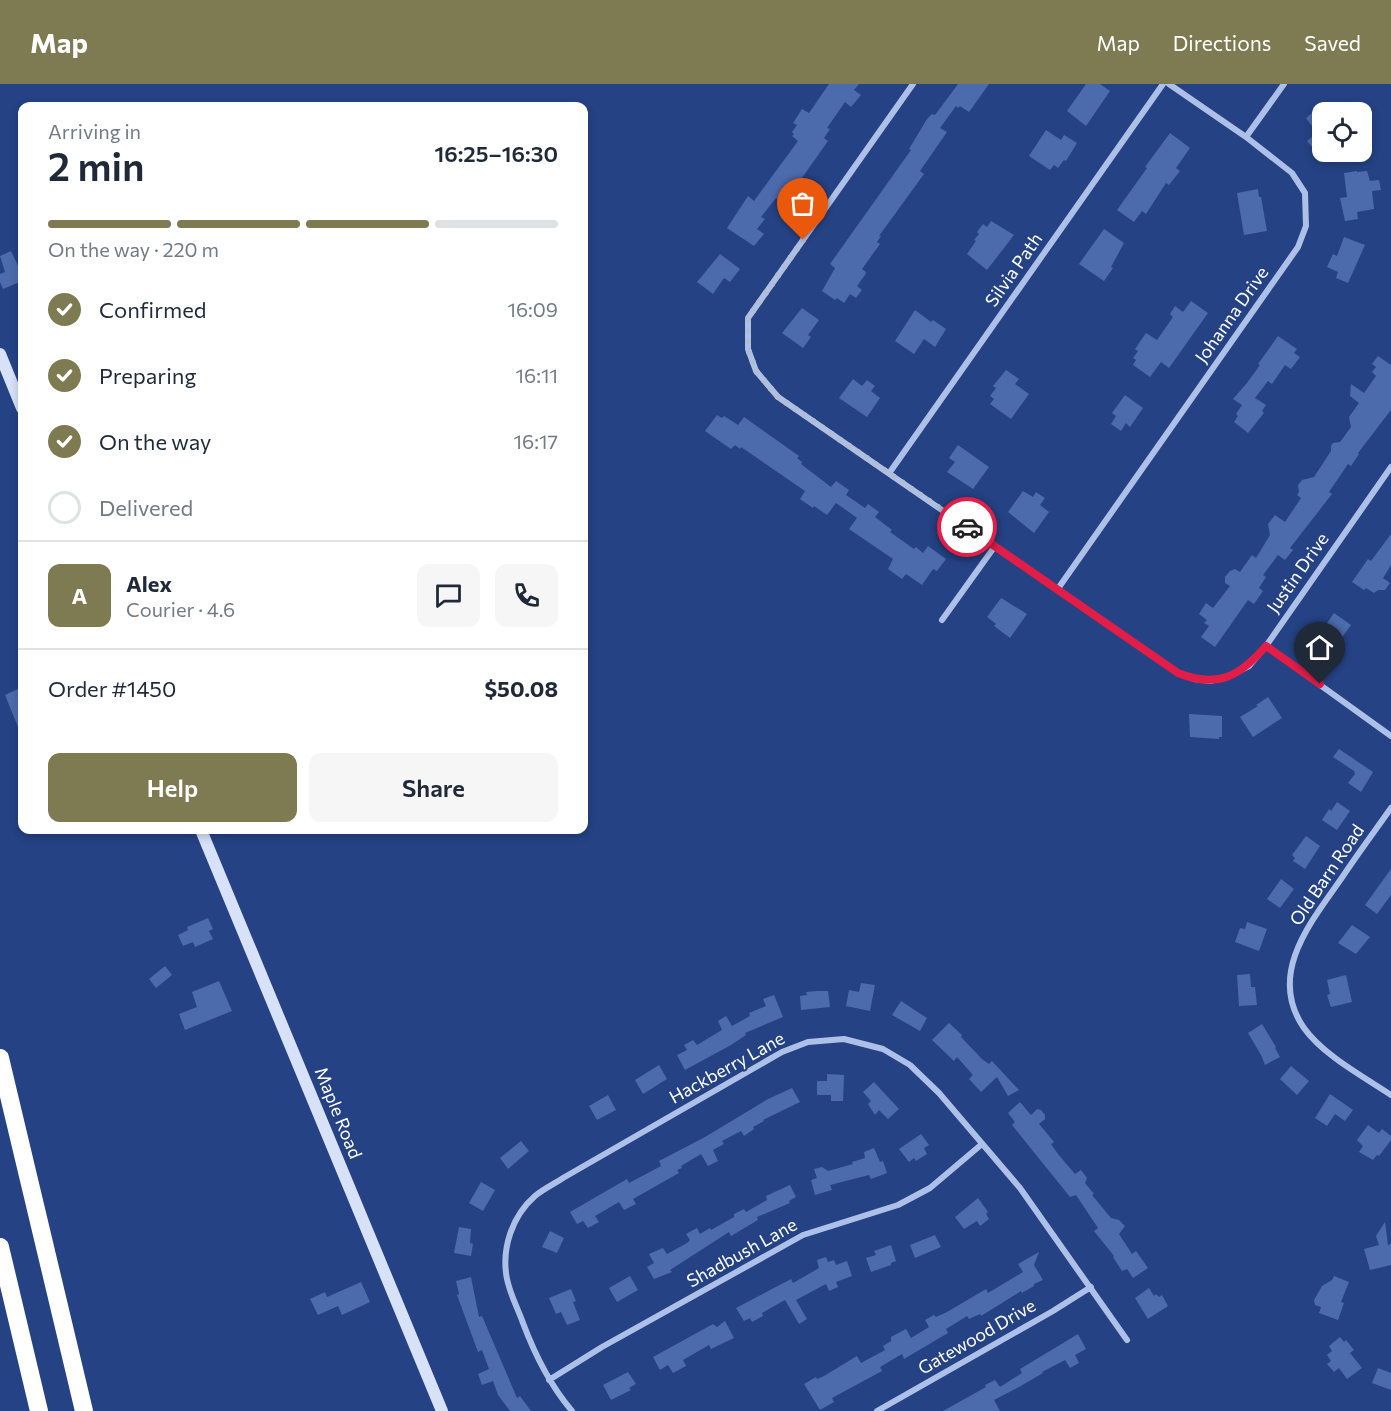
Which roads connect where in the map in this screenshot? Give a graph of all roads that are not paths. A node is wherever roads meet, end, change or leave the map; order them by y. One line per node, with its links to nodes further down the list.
1 (913, 84): 9 (street, Justin Drive)
2 (1163, 84): 9 (street, Silvia Path)
3 (1169, 84): 5 (street, Johanna Drive)
4 (1284, 84): 5 (street)
5 (1246, 137): 11 (street, Johanna Drive)
6 (0, 354): 7 (street)
7 (18, 396)
8 (1391, 467): 13 (street, Justin Drive)
9 (890, 472): 10 (street, Justin Drive)
10 (995, 546): 11 (street, Justin Drive); 12 (street)
11 (1057, 590): 13 (street, Justin Drive)
12 (942, 620)
13 (1266, 646): 14 (street)
14 (1391, 736)
15 (1391, 808): 18 (street, Old Barn Road)
16 (203, 834): 26 (street, Maple Road)
17 (0, 1058): 25 (highway)
18 (1391, 1095)
19 (982, 1144): 21 (street, Hackberry Lane); 23 (street, Shadbush Lane); 23 (street, Hackberry Lane)
20 (0, 1247): 24 (highway)
21 (1091, 1287): 22 (street, Hackberry Lane); 28 (street, Gatewood Drive)
22 (1127, 1340)
23 (549, 1380): 27 (street, Hackberry Lane)
24 (39, 1411)
25 (84, 1411)
26 (442, 1411)
27 (572, 1411)
28 (877, 1411)

